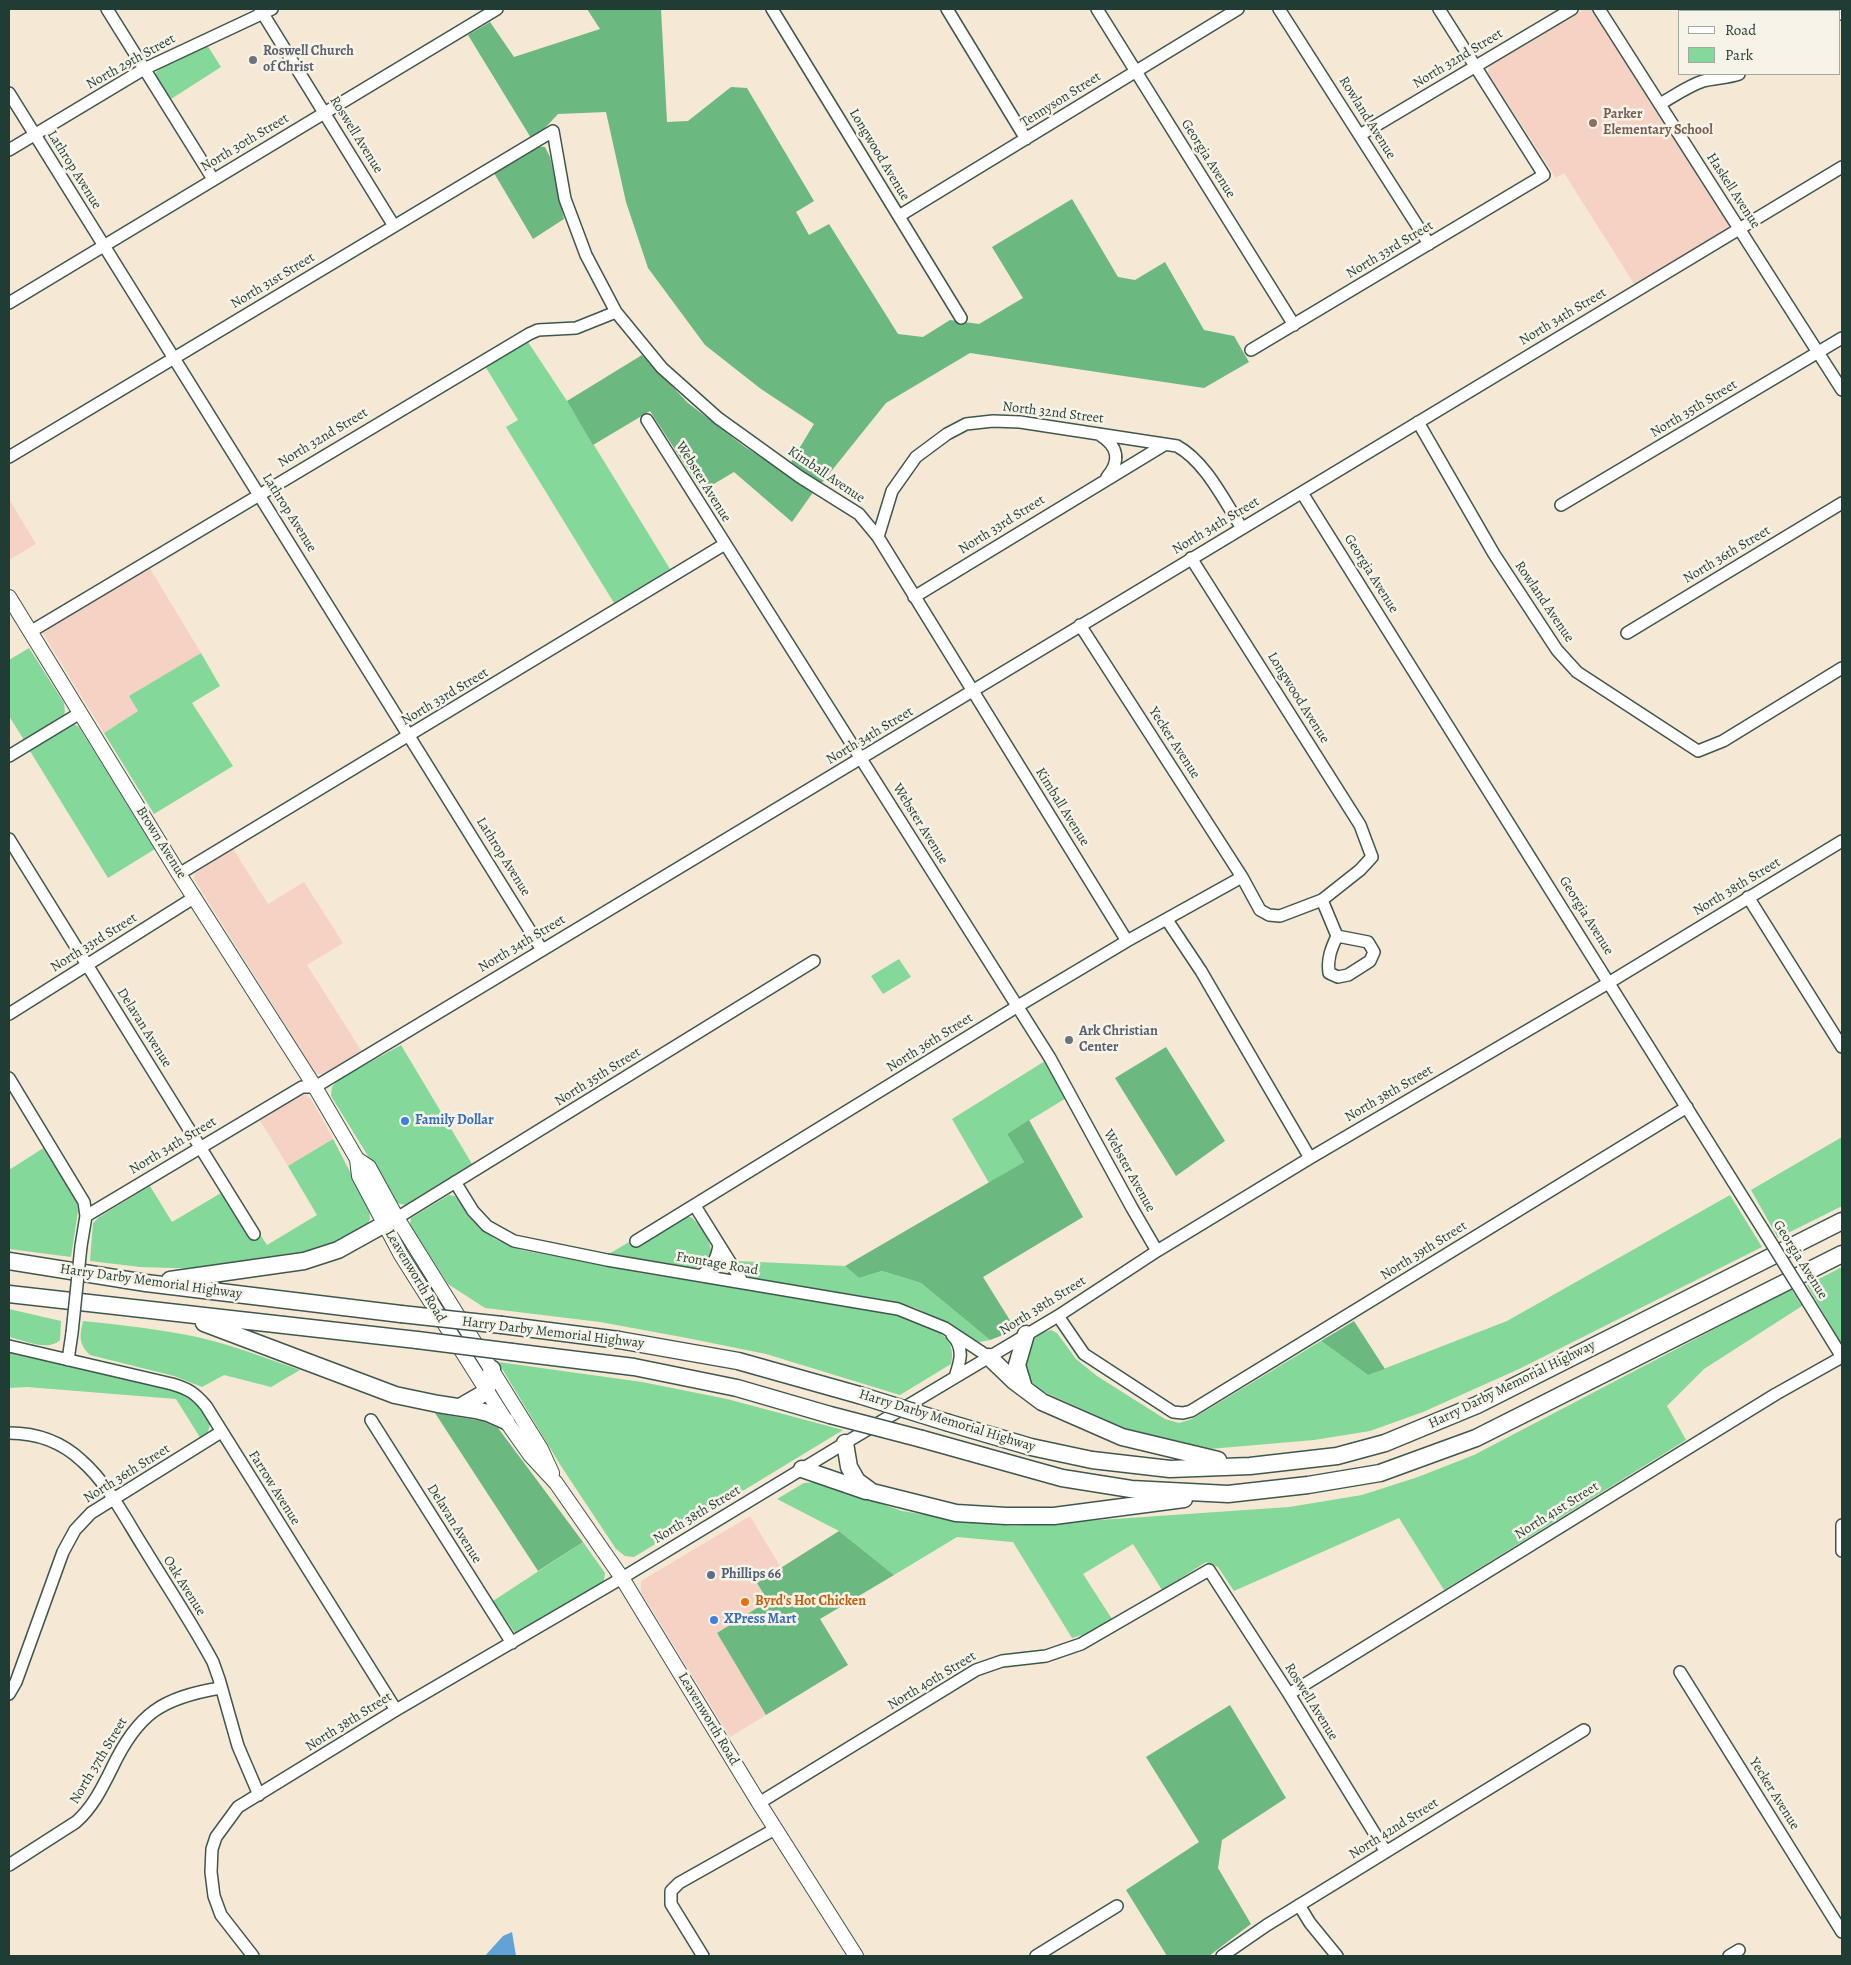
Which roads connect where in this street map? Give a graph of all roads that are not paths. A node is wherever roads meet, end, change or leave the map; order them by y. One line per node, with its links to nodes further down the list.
1 (107, 9): 13 (street)
2 (497, 9): 18 (street, North 30th Street)
3 (772, 9): 26 (street, Longwood Avenue)
4 (947, 9): 22 (street)
5 (1097, 9): 14 (street, Georgia Avenue)
6 (1238, 9): 14 (street, Tennyson Street)
7 (1279, 9): 21 (street, Rowland Avenue)
8 (1439, 9): 12 (street)
9 (1572, 9): 12 (street, North 32nd Street)
10 (1599, 9): 17 (street, Haskell Avenue)
11 (265, 10): 13 (street, North 29th Street); 18 (street, Roswell Avenue)
12 (1476, 67): 21 (street, North 32nd Street); 29 (street, North 33rd Street)
13 (144, 69): 20 (street, North 29th Street); 25 (street)
14 (1136, 71): 22 (street, Tennyson Street); 34 (street, Georgia Avenue)
15 (1735, 75): 17 (street)
16 (9, 93): 20 (street, Lathrop Avenue)
17 (1660, 104): 28 (street, Haskell Avenue)
18 (324, 113): 25 (street, North 30th Street); 27 (street, Roswell Avenue)
19 (552, 131): 27 (street, North 31st Street); 32 (street, Kimball Avenue)
20 (34, 134): 23 (street, North 29th Street); 30 (street, Lathrop Avenue)
21 (1360, 135): 29 (street, Rowland Avenue)
22 (1026, 139): 26 (street, Tennyson Street)
23 (9, 150)
24 (1842, 167): 28 (street, North 34th Street)
25 (213, 180): 30 (street, North 30th Street)
26 (899, 216): 33 (street, Longwood Avenue)
27 (394, 226): 38 (street, North 31st Street)
28 (1739, 229): 37 (street, Haskell Avenue); 41 (street, North 34th Street)
29 (1429, 244): 34 (street, North 33rd Street)
30 (104, 246): 31 (street, North 30th Street); 38 (street, Lathrop Avenue)
31 (9, 303)
32 (616, 312): 47 (street, North 32nd Street); 51 (street, Kimball Avenue)
33 (961, 318)
34 (1294, 325): 36 (street, North 33rd Street)
35 (1842, 338): 37 (street, North 35th Street)
36 (1252, 350)
37 (1819, 352): 39 (street, Haskell Avenue); 49 (street, North 35th Street)
38 (174, 358): 44 (street, North 31st Street); 47 (street, Lathrop Avenue)
39 (1842, 390)
40 (647, 420): 52 (street, Webster Avenue)
41 (1418, 422): 46 (street, North 34th Street); 59 (street, Rowland Avenue)
42 (1099, 434): 43 (street, North 32nd Street); 45 (street); 51 (street, North 32nd Street)
43 (1164, 445): 45 (street, North 33rd Street); 50 (street, North 32nd Street)
44 (9, 457)
45 (1106, 478): 55 (street, North 33rd Street)
46 (1302, 493): 50 (street, North 34th Street); 78 (street, Georgia Avenue)
47 (259, 494): 57 (street, North 32nd Street); 62 (street, Lathrop Avenue)
48 (1842, 503): 58 (street, North 36th Street)
49 (1561, 505)
50 (1242, 528): 53 (street, North 34th Street)
51 (878, 536): 55 (street, Kimball Avenue)
52 (725, 544): 62 (street, North 33rd Street); 64 (street, Webster Avenue)
53 (1191, 558): 56 (street, North 34th Street); 71 (street, Longwood Avenue)
54 (9, 597): 57 (main road, Brown Avenue)
55 (914, 597): 60 (street, Kimball Avenue)
56 (1080, 625): 60 (street, North 34th Street); 68 (street, Yecker Avenue)
57 (30, 632): 61 (main road, Brown Avenue)
58 (1627, 633)
59 (1842, 668)
60 (972, 691): 64 (street, North 34th Street); 74 (street, Kimball Avenue)
61 (80, 712): 63 (street); 67 (main road, Brown Avenue)
62 (409, 736): 67 (street, North 33rd Street); 75 (street, Lathrop Avenue)
63 (9, 756)
64 (862, 759): 75 (street, North 34th Street); 79 (street, Webster Avenue)
65 (9, 839): 77 (street, Delavan Avenue)
66 (1841, 845): 70 (street, North 38th Street)
67 (179, 874): 69 (main road, Brown Avenue)
68 (1242, 876): 71 (street); 72 (street, North 36th Street)
69 (195, 897): 77 (street, North 33rd Street); 83 (main road, Brown Avenue)
70 (1748, 897): 78 (street, North 38th Street); 81 (street)
71 (1322, 900): 73 (street)
72 (1167, 920): 74 (street, North 36th Street); 86 (street)
73 (1337, 936)
74 (1127, 941): 79 (street, North 36th Street)
75 (542, 950): 83 (street, North 34th Street)
76 (814, 961): 87 (street, North 35th Street)
77 (87, 964): 80 (street, North 33rd Street); 85 (street, Delavan Avenue)
78 (1610, 982): 84 (street, Georgia Avenue); 86 (street, North 38th Street)
79 (1018, 1006): 88 (street, North 36th Street); 95 (street, Webster Avenue)
80 (9, 1014)
81 (1842, 1047)
82 (9, 1078): 89 (street)
83 (315, 1087): 85 (street, North 34th Street); 90 (main road, Leavenworth Road)
84 (1687, 1107): 103 (street, North 39th Street); 108 (street, Georgia Avenue, bridge)
85 (201, 1147): 89 (street, North 34th Street); 92 (street, Delavan Avenue)
86 (1310, 1158): 95 (street, North 38th Street)
87 (455, 1182): 90 (street, North 35th Street); 98 (street, Frontage Road)
88 (695, 1206): 93 (street, North 36th Street); 94 (street)
89 (86, 1216): 109 (street, bridge)
90 (390, 1221): 99 (highway); 110 (main road, Leavenworth Road); 113 (main road, Leavenworth Road)
91 (1842, 1221): 120 (highway, Harry Darby Memorial Highway)
92 (254, 1234)
93 (636, 1242)
94 (718, 1245): 98 (street); 100 (street)
95 (1157, 1250): 103 (street, North 38th Street)
96 (1842, 1254): 124 (highway, Harry Darby Memorial Highway)
97 (9, 1261): 99 (highway, Harry Darby Memorial Highway)
98 (701, 1276): 100 (street, Frontage Road)
99 (146, 1283): 120 (highway, Harry Darby Memorial Highway, bridge)
100 (743, 1283): 104 (street, Frontage Road)
101 (9, 1294): 102 (highway, Harry Darby Memorial Highway)
102 (181, 1315): 114 (highway); 124 (highway, Harry Darby Memorial Highway, bridge)
103 (1058, 1316): 105 (street, North 38th Street)
104 (946, 1328): 107 (street, Frontage Road); 111 (street)
105 (1026, 1334): 107 (street, North 38th Street); 112 (highway)
106 (9, 1346): 109 (street)
107 (989, 1357): 111 (street, North 38th Street); 112 (highway)
108 (1842, 1357): 134 (street, North 41st Street)
109 (68, 1360): 117 (street, Farrow Avenue)
110 (492, 1369): 113 (highway); 122 (main road, Leavenworth Road)
111 (955, 1377): 119 (street, North 38th Street)
112 (1024, 1388): 120 (highway)
113 (486, 1392): 114 (highway); 116 (main road, Leavenworth Road)
114 (460, 1407): 116 (highway)
115 (371, 1420): 130 (street, Delavan Avenue)
116 (506, 1421): 122 (main road, Leavenworth Road)
117 (221, 1432): 125 (street, North 36th Street); 135 (street, Farrow Avenue)
118 (9, 1433): 125 (street, Oak Avenue)
119 (844, 1443): 121 (street, North 38th Street); 123 (highway)
120 (1250, 1466)
121 (802, 1469): 123 (highway); 129 (street, North 38th Street)
122 (556, 1483): 129 (main road, Leavenworth Road)
123 (872, 1492): 124 (highway)
124 (1228, 1494)
125 (114, 1500): 132 (street, Oak Avenue); 133 (street, North 36th Street)
126 (1842, 1526): 127 (street)
127 (1842, 1551)
128 (1210, 1570): 134 (street, Roswell Avenue); 138 (street, North 40th Street)
129 (622, 1578): 130 (street, North 38th Street); 138 (main road, Leavenworth Road)
130 (512, 1643): 135 (street, North 38th Street)
131 (1680, 1672): 144 (street, Yecker Avenue)
132 (220, 1688): 137 (street, Oak Avenue); 141 (street, North 37th Street)
133 (9, 1694)
134 (1289, 1694): 140 (street, Roswell Avenue)
135 (396, 1710): 137 (street, North 38th Street)
136 (1584, 1730): 140 (street, North 42nd Street)
137 (259, 1794): 145 (street, North 38th Street)
138 (759, 1803): 139 (main road, Leavenworth Road)
139 (775, 1829): 146 (street); 147 (main road, Leavenworth Road)
140 (1386, 1852): 142 (street, North 42nd Street)
141 (9, 1864)
142 (1299, 1905): 149 (street, North 42nd Street); 150 (street)
143 (1117, 1906): 148 (street)
144 (1842, 1932)
145 (253, 1956)
146 (702, 1956)
147 (856, 1956)
148 (1036, 1956)
149 (1222, 1956)
150 (1337, 1956)

